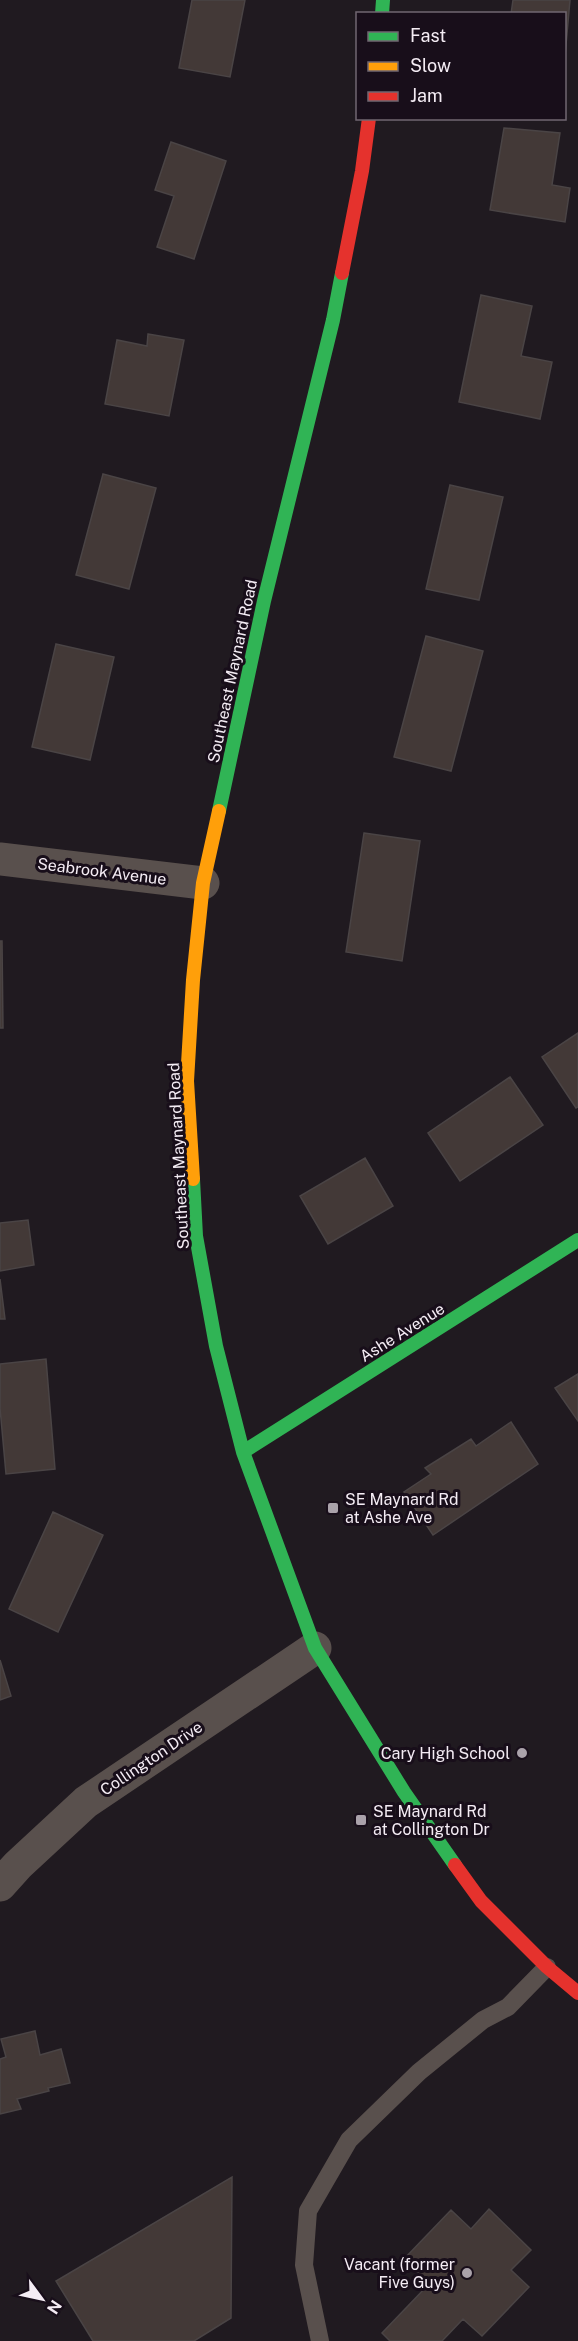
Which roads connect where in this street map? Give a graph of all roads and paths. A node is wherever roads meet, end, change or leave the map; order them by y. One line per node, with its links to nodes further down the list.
1 (369, 120): 3 (main road, Southeast Maynard Road)
2 (0, 859): 3 (street, Seabrook Avenue)
3 (203, 884): 5 (main road, Southeast Maynard Road)
4 (578, 1240): 5 (main road, Ashe Avenue)
5 (243, 1452): 6 (main road, Southeast Maynard Road)
6 (315, 1647): 7 (street, Collington Drive); 8 (main road, Southeast Maynard Road)
7 (0, 1885)
8 (547, 1967): 9 (main road, Southeast Maynard Road); 10 (lane)
9 (578, 1993)
10 (320, 2341)

